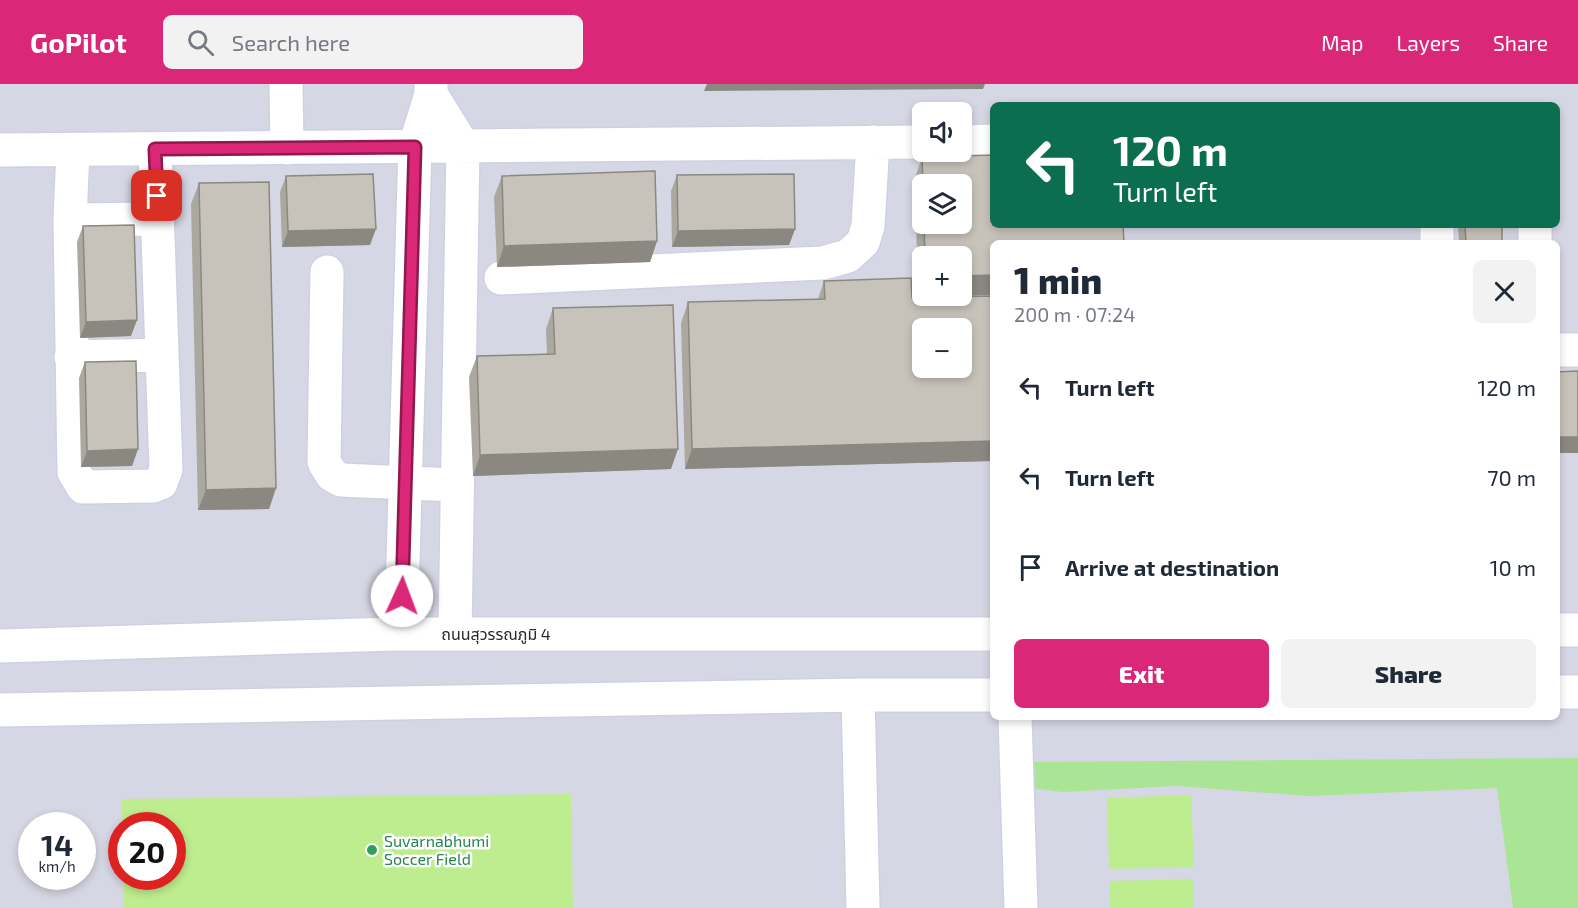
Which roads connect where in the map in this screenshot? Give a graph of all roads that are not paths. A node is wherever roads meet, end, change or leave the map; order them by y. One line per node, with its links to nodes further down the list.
1 (286, 84): 9 (street)
2 (431, 89): 7 (street); 8 (street)
3 (990, 141): 6 (street)
4 (873, 142): 5 (street); 7 (street); 16 (street)
5 (912, 142)
6 (972, 142)
7 (463, 146): 8 (street); 22 (street)
8 (415, 147): 9 (street); 21 (street)
9 (287, 148): 10 (street)
10 (155, 149): 12 (street); 13 (street)
11 (0, 150): 12 (street)
12 (73, 150): 14 (street)
13 (158, 219): 14 (street); 19 (street)
14 (70, 220): 20 (street)
15 (327, 272): 21 (street)
16 (501, 278)
17 (1578, 350): 18 (street)
18 (1560, 351)
19 (162, 356): 20 (street); 20 (street)
20 (71, 357)
21 (405, 483): 22 (street); 25 (street)
22 (456, 485): 26 (street)
23 (1560, 630): 24 (street)
24 (1578, 630)
25 (393, 634): 26 (street, ถนนสุวรรณภูมิ 4); 28 (street, ถนนสุวรรณภูมิ 4)
26 (455, 634): 27 (street, ถนนสุวรรณภูมิ 4)
27 (990, 634)
28 (0, 646)
29 (1560, 692): 30 (street)
30 (1578, 692)
31 (990, 695): 32 (street)
32 (858, 696): 33 (street); 35 (street)
33 (0, 710)
34 (1015, 720): 36 (street)
35 (863, 908)
36 (1021, 908)

